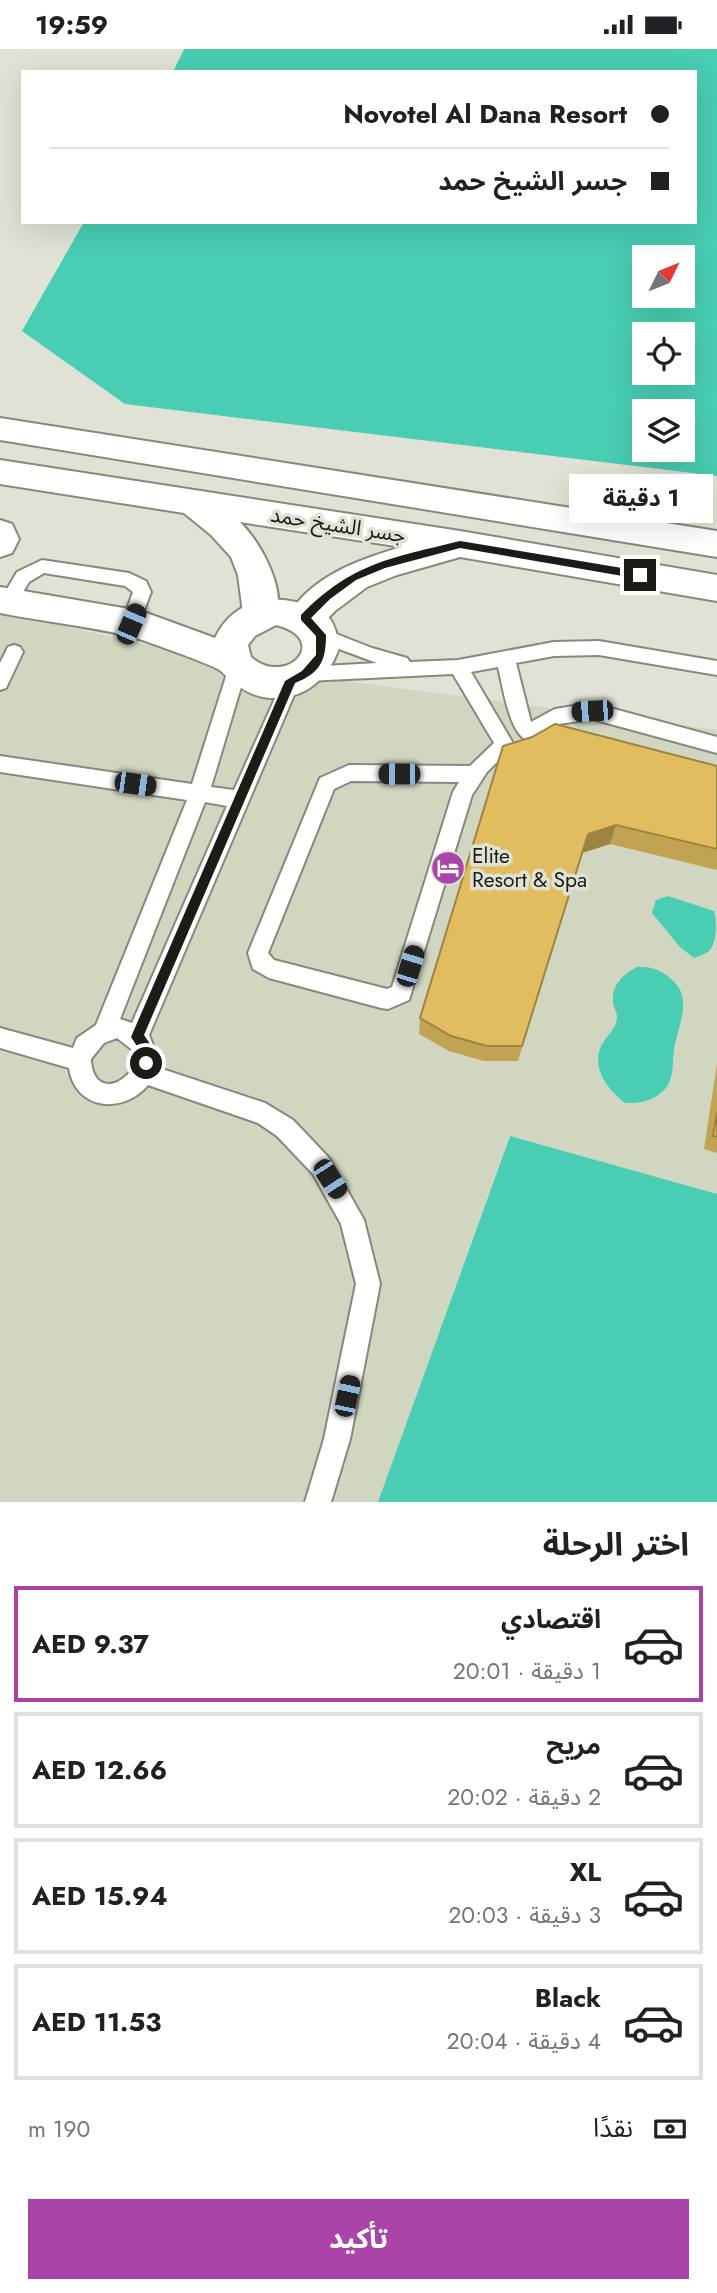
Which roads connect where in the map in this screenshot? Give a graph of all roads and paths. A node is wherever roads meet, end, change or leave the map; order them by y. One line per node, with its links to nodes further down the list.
1 (0, 429): 7 (main road, جسر الشيخ حمد)
2 (0, 472): 3 (main road, جسر الشيخ حمد)
3 (191, 501): 6 (main road, جسر الشيخ حمد); 10 (main road)
4 (0, 533): 5 (main road)
5 (0, 544)
6 (460, 544): 8 (main road, جسر الشيخ حمد); 12 (main road)
7 (717, 544)
8 (717, 588)
9 (4, 601): 11 (main road)
10 (254, 617): 11 (main road); 12 (main road); 15 (main road)
11 (136, 624): 15 (main road)
12 (313, 626): 16 (lane); 19 (main road)
13 (14, 652): 20 (lane)
14 (505, 657): 17 (lane); 18 (lane); 21 (lane)
15 (236, 664): 19 (main road); 26 (lane)
16 (419, 667): 17 (lane); 19 (lane)
17 (458, 667): 22 (lane)
18 (717, 668)
19 (298, 677): 27 (lane)
20 (0, 683)
21 (526, 731): 22 (lane); 23 (lane)
22 (503, 743): 25 (lane)
23 (717, 745)
24 (0, 764): 26 (lane)
25 (474, 774): 25 (lane)
26 (199, 793): 27 (lane); 28 (lane)
27 (239, 799): 29 (lane)
28 (105, 1030): 29 (lane); 31 (lane)
29 (137, 1037): 32 (lane)
30 (0, 1038): 31 (lane)
31 (78, 1061): 32 (lane)
32 (144, 1073): 33 (lane)
33 (318, 1502)

